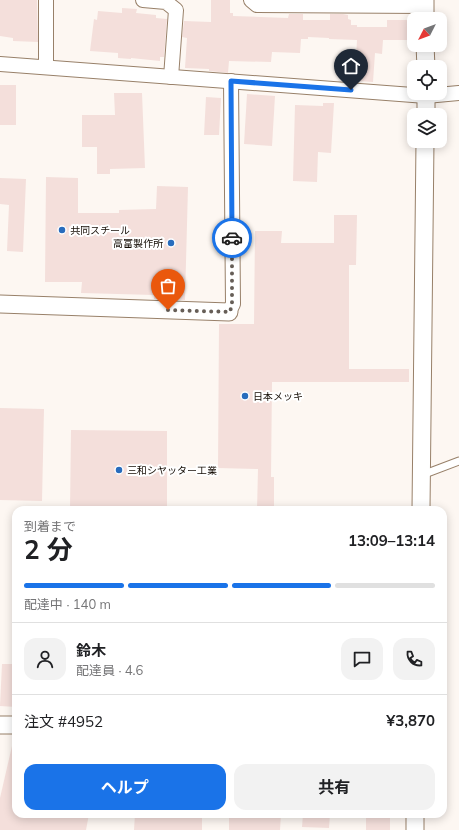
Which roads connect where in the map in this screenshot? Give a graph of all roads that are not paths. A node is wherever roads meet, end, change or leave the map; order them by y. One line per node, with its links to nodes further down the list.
1 (46, 0): 7 (street)
2 (142, 0): 8 (street)
3 (251, 0): 4 (street)
4 (340, 3): 5 (street)
5 (425, 8)
6 (0, 64): 7 (street)
7 (46, 66): 8 (street)
8 (171, 77): 9 (street)
9 (231, 81): 10 (street); 15 (street)
10 (407, 93)
11 (447, 93): 12 (street)
12 (459, 93)
13 (425, 148): 17 (street)
14 (0, 304): 15 (street)
15 (230, 312)
16 (459, 461): 17 (lane)
17 (421, 475): 18 (street)
18 (420, 506)
19 (0, 725): 20 (street)
20 (12, 725)
21 (415, 818): 22 (street)
22 (415, 830)

